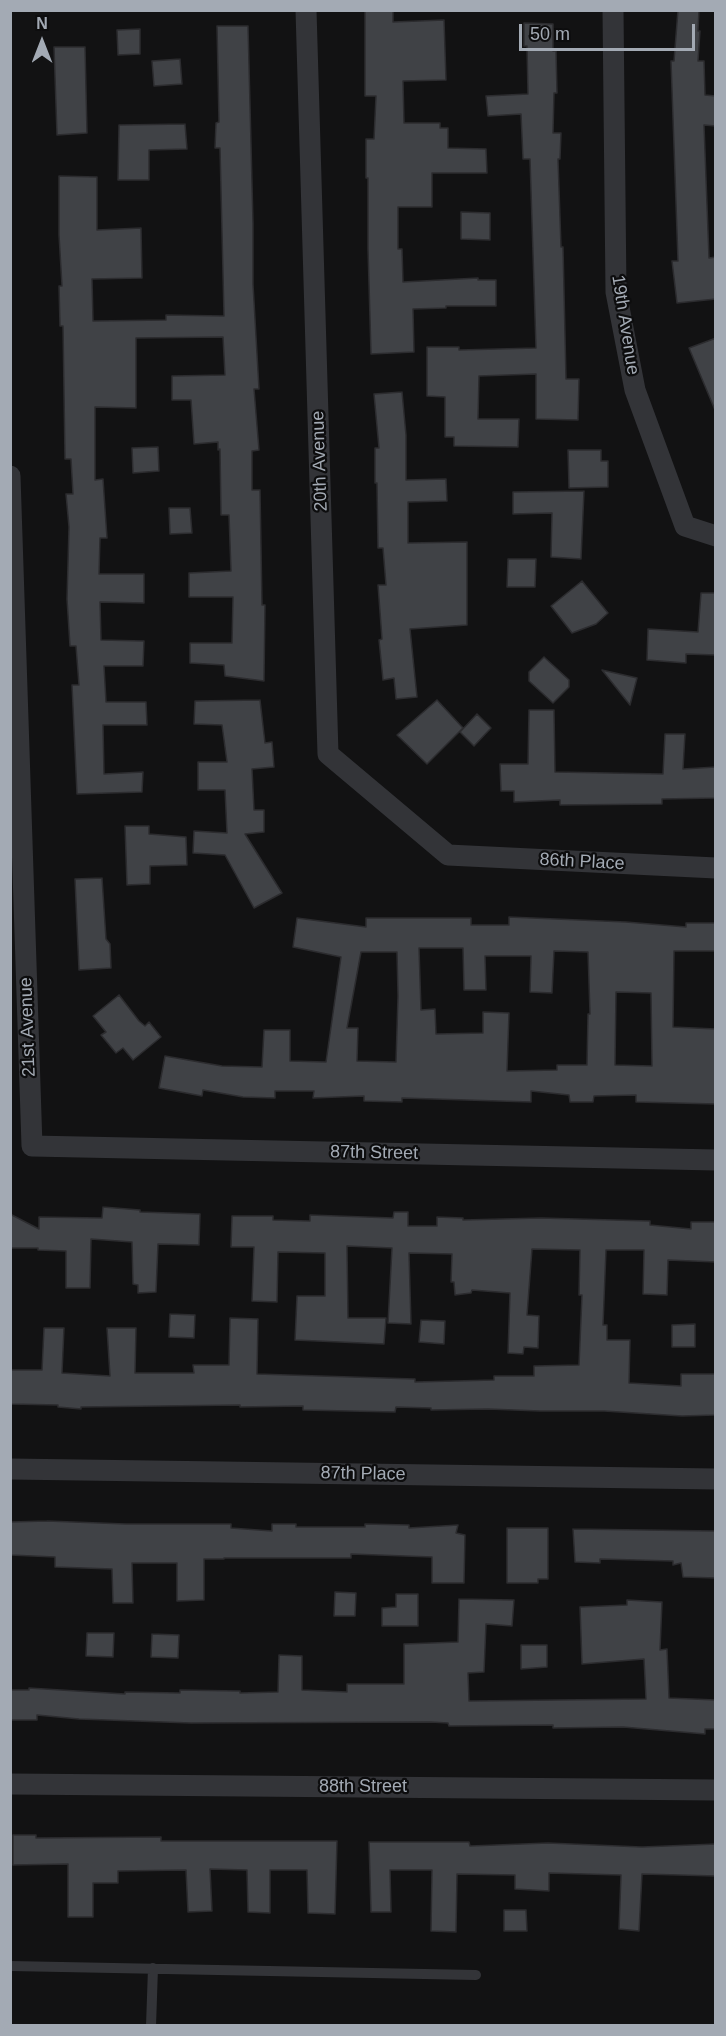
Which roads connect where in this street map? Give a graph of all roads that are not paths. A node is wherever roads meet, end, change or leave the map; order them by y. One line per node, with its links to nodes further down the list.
1 (306, 10): 5 (street, 20th Avenue)
2 (612, 10): 4 (street, 19th Avenue)
3 (10, 476): 7 (street, 21st Avenue)
4 (716, 536)
5 (448, 855): 6 (street, 86th Place)
6 (716, 868)
7 (32, 1146): 8 (street, 87th Street)
8 (716, 1160)
9 (10, 1469): 10 (street, 87th Place)
10 (716, 1479)
11 (10, 1784): 12 (street, 88th Street)
12 (716, 1790)
13 (10, 1966): 14 (lane)
14 (153, 1968): 15 (lane); 16 (lane)
15 (476, 1975)
16 (151, 2025)

